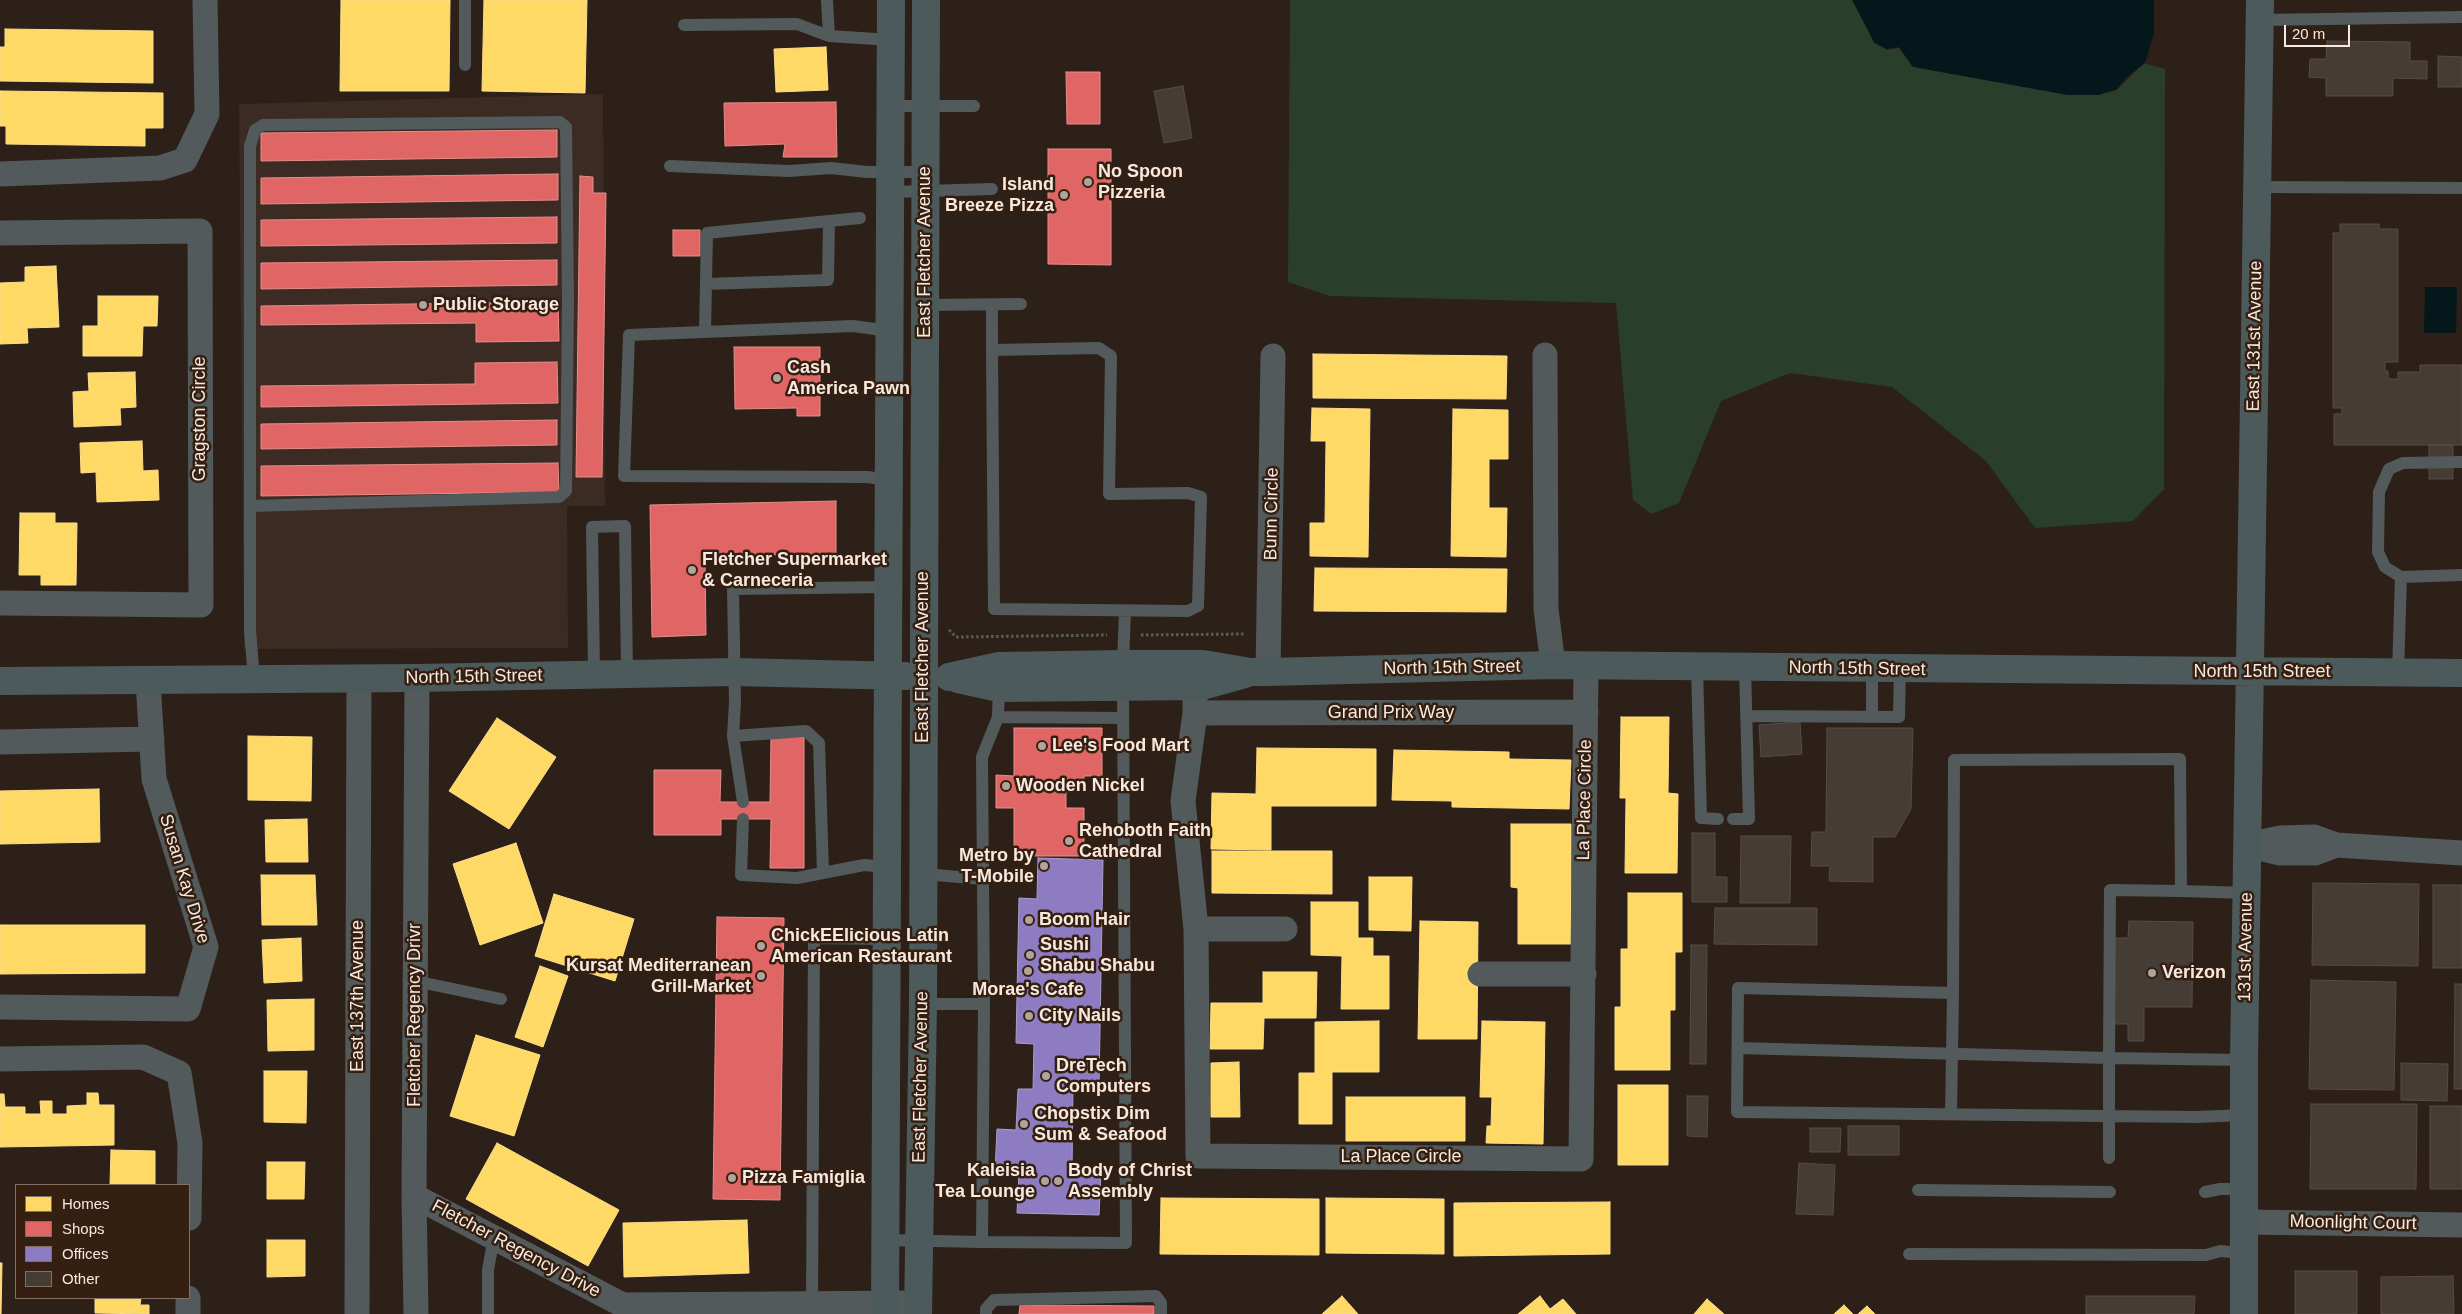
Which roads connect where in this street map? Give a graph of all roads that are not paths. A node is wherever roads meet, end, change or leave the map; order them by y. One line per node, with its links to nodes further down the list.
1 (205, 0): 17 (street)
2 (465, 0): 12 (lane)
3 (827, 0): 9 (lane)
4 (891, 0): 10 (street, East Fletcher Avenue)
5 (926, 0): 11 (street, East Fletcher Avenue)
6 (2260, 10): 7 (lane); 18 (street, East 131st Avenue)
7 (2462, 17)
8 (684, 25): 9 (lane)
9 (830, 36): 10 (lane)
10 (891, 40): 11 (street); 13 (street, East Fletcher Avenue)
11 (927, 41): 14 (street, East Fletcher Avenue)
12 (465, 65)
13 (891, 106): 14 (lane); 21 (street, East Fletcher Avenue)
14 (926, 106): 15 (lane); 22 (street, East Fletcher Avenue)
15 (974, 106)
16 (670, 166): 21 (lane)
17 (0, 174)
18 (2258, 187): 20 (lane); 51 (street, East 131st Avenue)
19 (992, 188): 22 (lane)
20 (2462, 188)
21 (891, 193): 22 (street); 22 (lane); 30 (street, East Fletcher Avenue)
22 (926, 194): 28 (street, East Fletcher Avenue)
23 (860, 218): 24 (lane)
24 (829, 221): 26 (lane); 26 (lane)
25 (0, 233): 41 (street, Gragston Circle)
26 (706, 284): 31 (lane)
27 (1021, 304): 29 (lane)
28 (925, 305): 29 (lane); 58 (street, East Fletcher Avenue)
29 (992, 305): 32 (lane)
30 (890, 331): 31 (lane); 36 (street, East Fletcher Avenue)
31 (705, 332): 36 (lane)
32 (992, 350): 42 (lane); 42 (lane)
33 (1545, 355): 43 (street)
34 (1273, 356): 50 (street, Bunn Circle)
35 (2462, 462): 39 (lane)
36 (889, 480): 40 (street, East Fletcher Avenue)
37 (251, 506): 37 (lane); 61 (lane)
38 (2462, 575): 39 (lane)
39 (2400, 577): 52 (lane)
40 (888, 588): 49 (lane); 57 (street, East Fletcher Avenue)
41 (0, 603)
42 (1125, 611): 56 (lane)
43 (1553, 665): 44 (street, North 15th Street); 50 (street, North 15th Street)
44 (1586, 666): 45 (street, North 15th Street); 66 (street, La Place Circle)
45 (1697, 667): 46 (street, North 15th Street); 77 (lane)
46 (1745, 667): 47 (street, North 15th Street); 68 (lane)
47 (1872, 669): 48 (street, North 15th Street); 70 (lane)
48 (1900, 669): 51 (street, North 15th Street); 70 (lane)
49 (734, 672): 55 (street, North 15th Street); 57 (street, North 15th Street); 72 (lane)
50 (1260, 672): 56 (street, North 15th Street); 64 (street, North 15th Street)
51 (2251, 672): 52 (street, North 15th Street); 79 (street, 131st Avenue)
52 (2398, 672): 53 (street, North 15th Street)
53 (2462, 673)
54 (594, 674): 55 (street, North 15th Street); 55 (lane); 60 (street, North 15th Street)
55 (627, 674)
56 (1123, 675): 58 (street, North 15th Street); 64 (street, North 15th Street); 65 (street, North 15th Street); 71 (lane)
57 (887, 676): 58 (street, North 15th Street); 81 (street, East Fletcher Avenue)
58 (936, 677): 65 (street, North 15th Street); 83 (street, East Fletcher Avenue)
59 (359, 678): 60 (street, North 15th Street); 61 (street, North 15th Street); 126 (street, East 137th Avenue)
60 (417, 678): 92 (street, Fletcher Regency Drivr)
61 (254, 679): 63 (street, North 15th Street)
62 (0, 681): 63 (street, North 15th Street)
63 (148, 681): 73 (street, Susan Kay Drive)
64 (1196, 686): 67 (street, La Place Circle)
65 (999, 688): 69 (lane)
66 (1586, 712): 67 (street, Grand Prix Way); 91 (street, La Place Circle)
67 (1196, 713): 88 (street, La Place Circle)
68 (1746, 716): 70 (lane); 78 (lane)
69 (998, 717): 71 (lane); 84 (lane)
70 (1872, 717)
71 (1123, 718): 118 (lane)
72 (733, 736): 75 (lane); 82 (lane)
73 (152, 739): 74 (street); 97 (street, Susan Kay Drive)
74 (0, 742)
75 (743, 802)
76 (743, 819): 82 (lane)
77 (1718, 819)
78 (1733, 819)
79 (2248, 846): 80 (street); 86 (street, 131st Avenue)
80 (2462, 853)
81 (888, 867): 82 (lane); 89 (street, East Fletcher Avenue)
82 (823, 873)
83 (923, 874): 84 (lane); 95 (street, East Fletcher Avenue)
84 (983, 880): 96 (lane)
85 (2181, 891): 86 (lane); 93 (lane); 100 (lane)
86 (2248, 893): 102 (street, 131st Avenue)
87 (1285, 928): 88 (street)
88 (1196, 929): 91 (street, La Place Circle)
89 (888, 939): 116 (street, East Fletcher Avenue); 122 (lane)
90 (1480, 974): 91 (street)
91 (1584, 974)
92 (415, 982): 94 (lane); 112 (street, Fletcher Regency Drivr)
93 (1953, 993): 98 (lane); 99 (lane)
94 (501, 1000)
95 (923, 1004): 96 (lane); 117 (street, East Fletcher Avenue)
96 (984, 1004): 118 (lane)
97 (0, 1007)
98 (1738, 1048): 99 (lane); 103 (lane)
99 (1951, 1053): 100 (lane); 103 (lane)
100 (2108, 1058): 102 (lane); 105 (lane)
101 (0, 1059): 107 (street)
102 (2244, 1060): 104 (street, 131st Avenue)
103 (1951, 1114): 105 (lane)
104 (2245, 1115): 105 (lane); 108 (street, 131st Avenue)
105 (2109, 1116): 106 (lane)
106 (2109, 1158)
107 (189, 1184)
108 (2244, 1189): 111 (lane); 113 (street, 131st Avenue)
109 (1918, 1190): 110 (lane)
110 (2110, 1192)
111 (2205, 1192)
112 (414, 1196): 115 (street, Fletcher Regency Drive); 127 (street, Fletcher Regency Drivr)
113 (2243, 1222): 114 (street, Moonlight Court); 119 (street)
114 (2462, 1225)
115 (494, 1237): 122 (street, Fletcher Regency Drive); 128 (lane)
116 (885, 1240): 117 (lane); 123 (street, East Fletcher Avenue)
117 (919, 1240): 118 (lane); 124 (street, East Fletcher Avenue)
118 (982, 1242)
119 (2243, 1253): 120 (lane); 131 (street)
120 (1909, 1254)
121 (188, 1299): 125 (street)
122 (812, 1304): 123 (street, Fletcher Regency Drive)
123 (885, 1309): 124 (street, Fletcher Regency Drive)
124 (918, 1309)
125 (188, 1314)
126 (357, 1314)
127 (416, 1314)
128 (488, 1314)
129 (986, 1314): 130 (lane)
130 (1161, 1314)
131 (2244, 1314)

